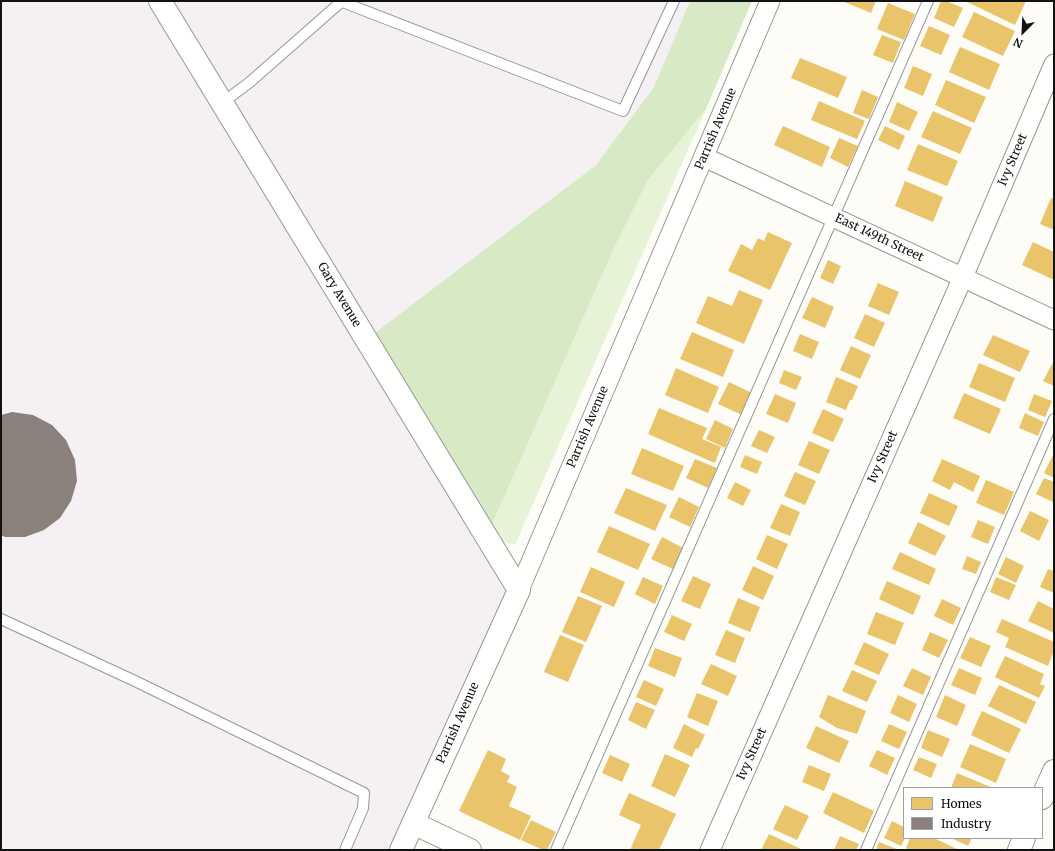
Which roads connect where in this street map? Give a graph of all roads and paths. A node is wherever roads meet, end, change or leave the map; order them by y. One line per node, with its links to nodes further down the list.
1 (160, 1): 7 (street, Gary Avenue)
2 (340, 1): 3 (lane); 7 (lane)
3 (674, 1)
4 (770, 1): 8 (street, Parrish Avenue)
5 (928, 1): 9 (lane)
6 (1054, 64): 10 (street, Ivy Street)
7 (222, 103): 13 (street, Gary Avenue)
8 (704, 157): 9 (street, East 149th Street); 13 (street, Parrish Avenue)
9 (834, 217): 10 (street, East 149th Street); 22 (lane)
10 (964, 277): 11 (street, East 149th Street); 23 (street, Ivy Street)
11 (1054, 320)
12 (1054, 420): 24 (lane)
13 (519, 590): 17 (street, Parrish Avenue)
14 (1, 619): 19 (lane)
15 (1054, 771): 16 (street)
16 (1043, 796)
17 (413, 823): 20 (street, Parrish Avenue); 21 (street)
18 (1024, 839): 25 (street)
19 (345, 850)
20 (401, 850)
21 (470, 850)
22 (556, 850)
23 (710, 850)
24 (866, 850)
25 (1019, 850)

